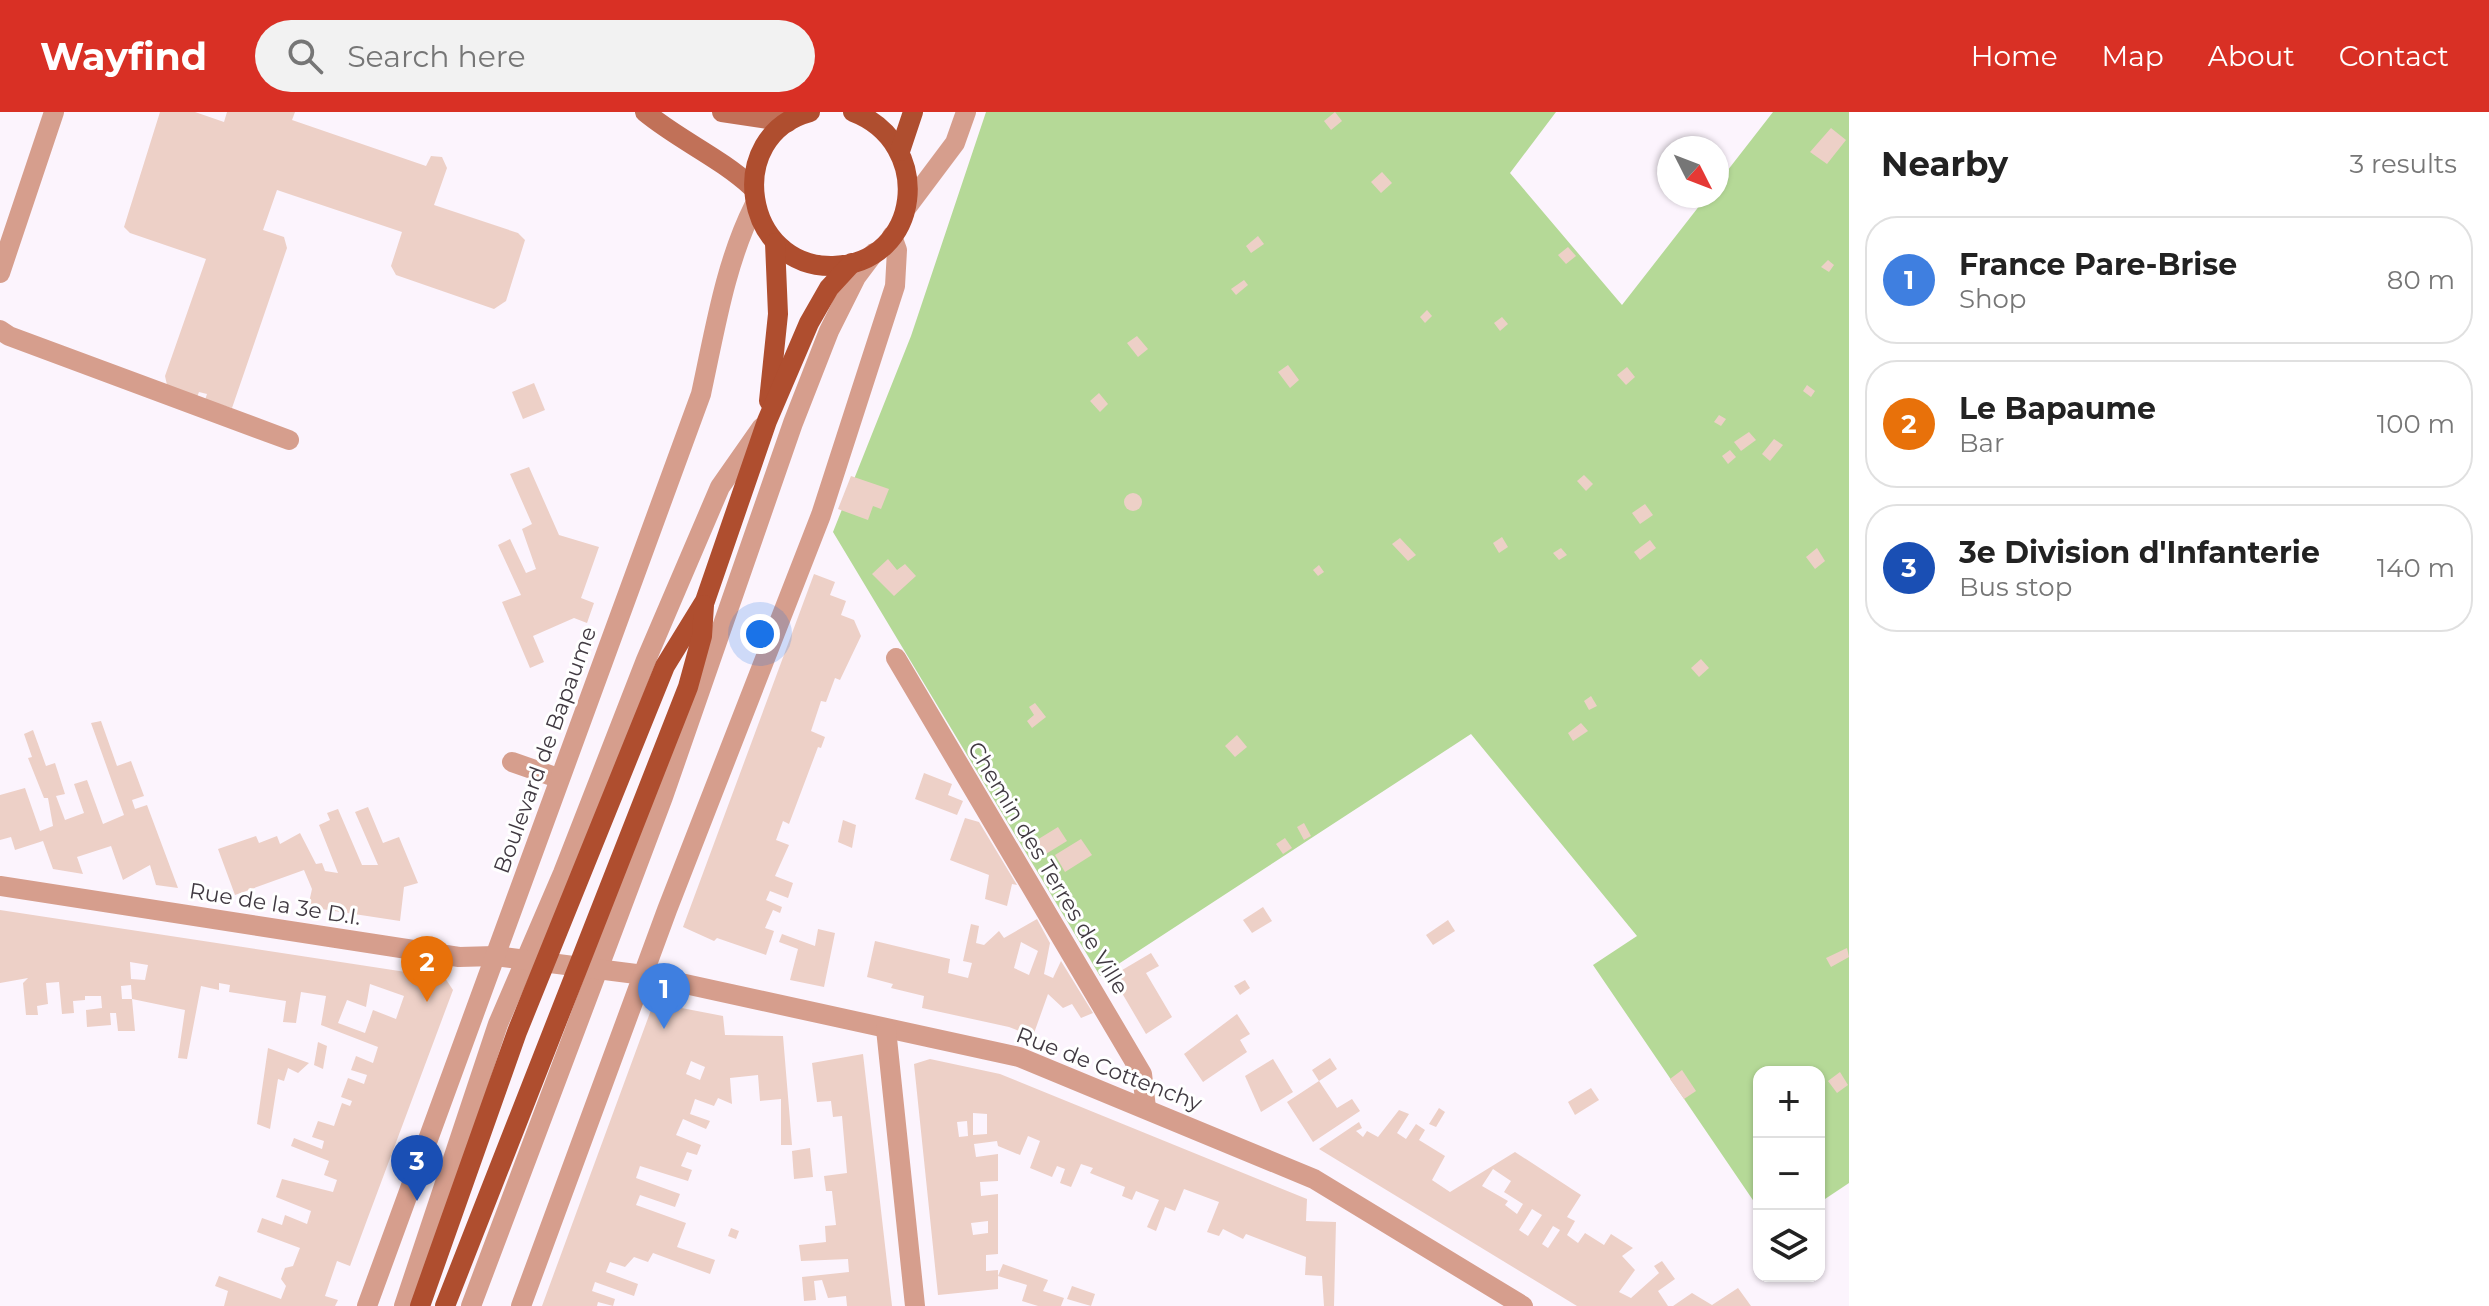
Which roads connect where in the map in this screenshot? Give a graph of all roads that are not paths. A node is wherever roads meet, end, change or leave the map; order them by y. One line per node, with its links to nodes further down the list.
1 (54, 112): 15 (street)
2 (645, 112): 9 (street)
3 (722, 112): 7 (street)
4 (853, 112): 8 (main road)
5 (913, 112): 8 (main road)
6 (966, 112): 10 (street)
7 (802, 115): 9 (main road)
8 (900, 151): 10 (main road)
9 (753, 196): 12 (main road); 22 (street, Boulevard de Bapaume)
10 (907, 207): 11 (main road)
11 (892, 236): 13 (main road); 27 (street)
12 (775, 243): 14 (main road); 17 (main road)
13 (874, 253): 14 (main road); 26 (street)
14 (852, 263): 17 (main road)
15 (0, 273)
16 (0, 330): 18 (street)
17 (767, 421): 19 (main road); 25 (street)
18 (289, 440)
19 (705, 601): 25 (main road); 26 (main road)
20 (896, 658): 29 (street, Chemin des Terres de Ville)
21 (512, 762): 22 (street)
22 (558, 778): 24 (street, Boulevard de Bapaume)
23 (0, 886): 24 (street, Rue de la 3e D.I.)
24 (495, 956): 25 (street, Rue de la 3e D.I.); 30 (street, Boulevard de Bapaume)
25 (534, 961): 26 (street, Rue de Cottenchy); 31 (street); 32 (main road)
26 (588, 968): 27 (street, Rue de Cottenchy); 33 (main road); 34 (street)
27 (644, 975): 28 (street, Rue de Cottenchy); 35 (street)
28 (886, 1029): 29 (street, Rue de Cottenchy); 36 (street)
29 (1146, 1108): 37 (street, Rue de Cottenchy)
30 (367, 1306)
31 (404, 1306)
32 (420, 1306)
33 (445, 1306)
34 (471, 1306)
35 (521, 1306)
36 (915, 1306)
37 (1523, 1306)

